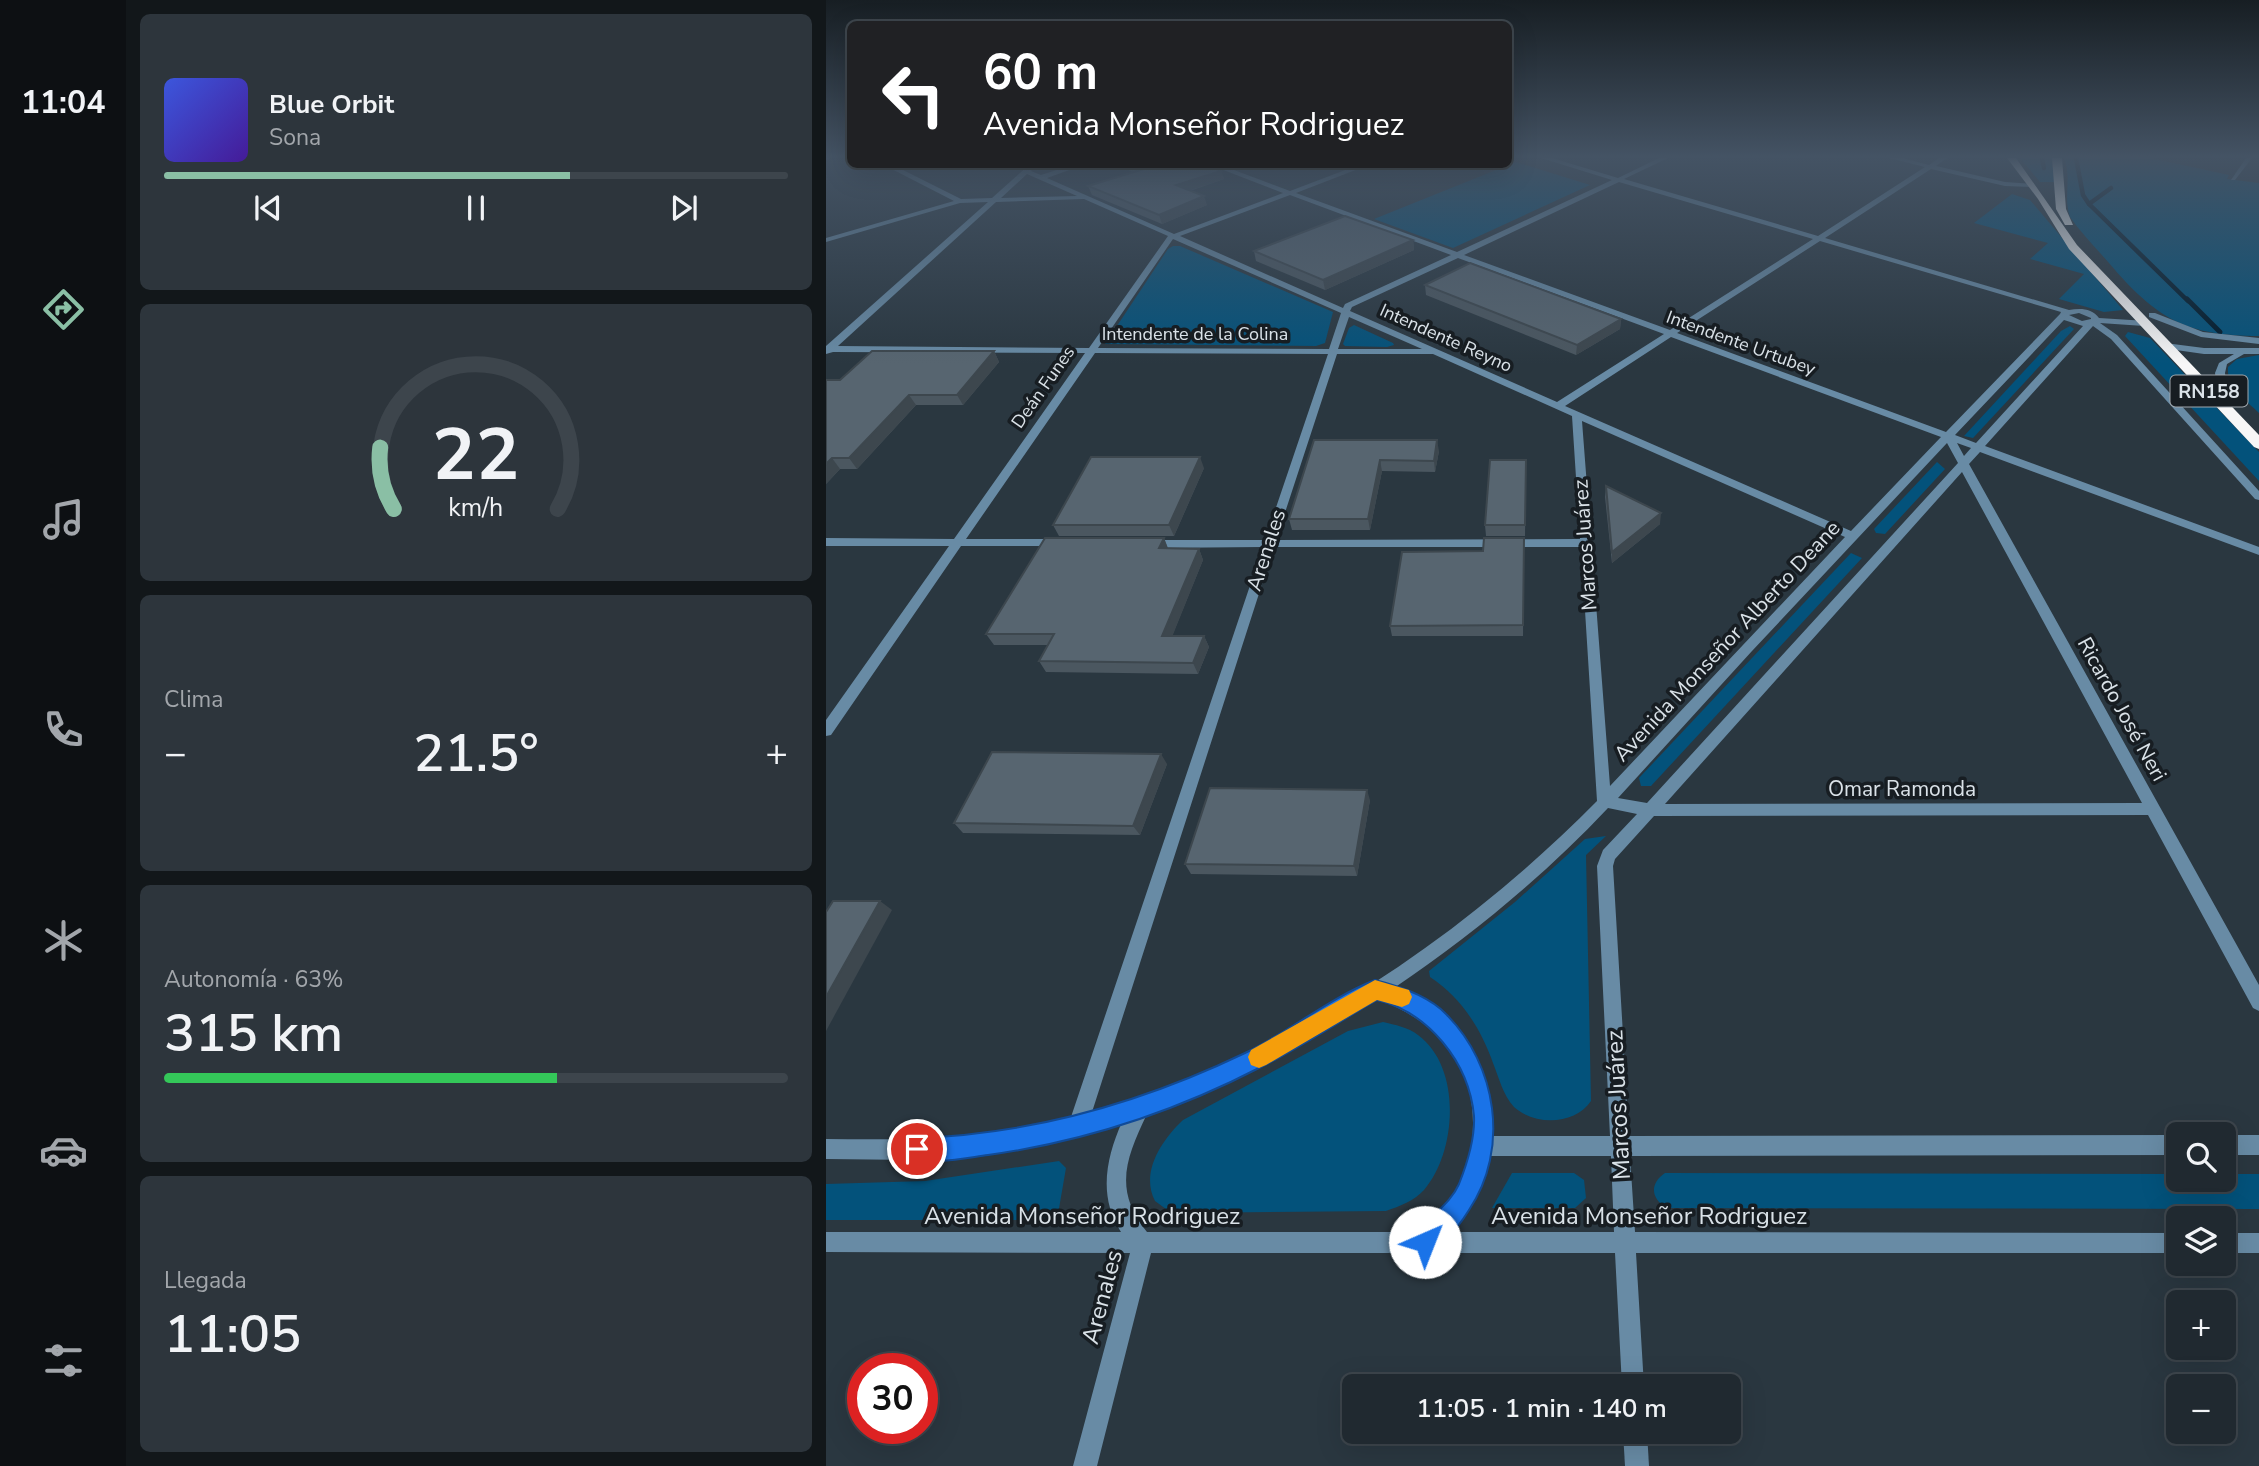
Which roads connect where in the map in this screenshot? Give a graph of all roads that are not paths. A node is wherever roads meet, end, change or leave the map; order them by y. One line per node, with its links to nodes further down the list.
1 (873, 226): 13 (street)
2 (964, 226): 23 (street)
3 (1148, 226): 11 (street, Intendente Reyno)
4 (1199, 226): 11 (street)
5 (1379, 226): 14 (street, Intendente Urtubey)
6 (1521, 226): 14 (street)
7 (1777, 226): 12 (street)
8 (1839, 226): 12 (street)
9 (2059, 226): 18 (highway, RN158)
10 (2072, 226): 18 (highway, RN158)
11 (1171, 237): 15 (street, Intendente Reyno); 22 (street, Deán Funes)
12 (1820, 239): 16 (street); 19 (street)
13 (826, 240)
14 (1458, 256): 15 (street); 19 (street, Intendente Urtubey)
15 (1345, 312): 24 (street, Arenales); 25 (street, Intendente Reyno)
16 (2065, 313): 17 (street); 30 (street, Avenida Monseñor Alberto Deane)
17 (2093, 320): 18 (street); 32 (street); 34 (street)
18 (2151, 320): 20 (highway, RN158); 21 (street)
19 (1670, 334): 27 (street); 30 (street, Intendente Urtubey)
20 (2173, 346): 21 (street); 26 (highway, RN158); 31 (highway, RN158)
21 (2255, 346): 26 (street)
22 (1091, 349): 23 (street, Intendente de la Colina); 24 (street, Intendente de la Colina); 37 (street, Deán Funes)
23 (827, 350)
24 (1332, 350): 25 (street, Intendente de la Colina); 41 (street, Arenales)
25 (1437, 352): 27 (street, Intendente Reyno)
26 (2222, 387): 29 (highway, RN158)
27 (1558, 405): 28 (street, Intendente Reyno)
28 (1577, 414): 35 (street, Intendente Reyno); 38 (street, Marcos Juárez)
29 (2259, 423)
30 (1948, 436): 32 (street, Intendente Urtubey); 33 (street, Ricardo José Neri); 35 (street, Avenida Monseñor Alberto Deane)
31 (2259, 444)
32 (1979, 448): 33 (street); 42 (street, Intendente Urtubey)
33 (1964, 465): 45 (street, Ricardo José Neri); 46 (street)
34 (2259, 497)
35 (1852, 536): 44 (street, Avenida Monseñor Alberto Deane)
36 (826, 542): 37 (street)
37 (956, 543): 39 (street); 43 (street, Deán Funes)
38 (1585, 543): 41 (street); 44 (street, Marcos Juárez)
39 (1078, 544)
40 (1132, 544): 41 (street)
41 (1268, 544): 50 (street, Arenales)
42 (2259, 551)
43 (826, 731)
44 (1604, 801): 46 (street, Omar Ramonda); 47 (street, Avenida Monseñor Alberto Deane)
45 (2153, 809): 46 (street, Omar Ramonda); 48 (street, Ricardo José Neri)
46 (1650, 810): 51 (street, Marcos Juárez)
47 (1375, 990): 49 (street); 55 (street)
48 (2259, 1002)
49 (1139, 1109): 50 (street); 59 (street, Arenales)
50 (1077, 1127): 56 (street)
51 (1620, 1145): 52 (street); 55 (street); 60 (street, Marcos Juárez)
52 (2166, 1145)
53 (2236, 1145): 54 (street)
54 (2259, 1145)
55 (1482, 1146): 58 (street)
56 (826, 1149)
57 (826, 1242): 59 (street, Avenida Monseñor Rodriguez)
58 (1425, 1242): 59 (street, Avenida Monseñor Rodriguez); 60 (street, Avenida Monseñor Rodriguez)
59 (1143, 1243): 66 (street, Arenales)
60 (1625, 1243): 61 (street, Avenida Monseñor Rodriguez); 64 (street, Marcos Juárez)
61 (2166, 1243)
62 (2236, 1243): 63 (street)
63 (2259, 1243)
64 (1632, 1374)
65 (1636, 1444): 67 (street)
66 (1085, 1466)
67 (1637, 1466)

